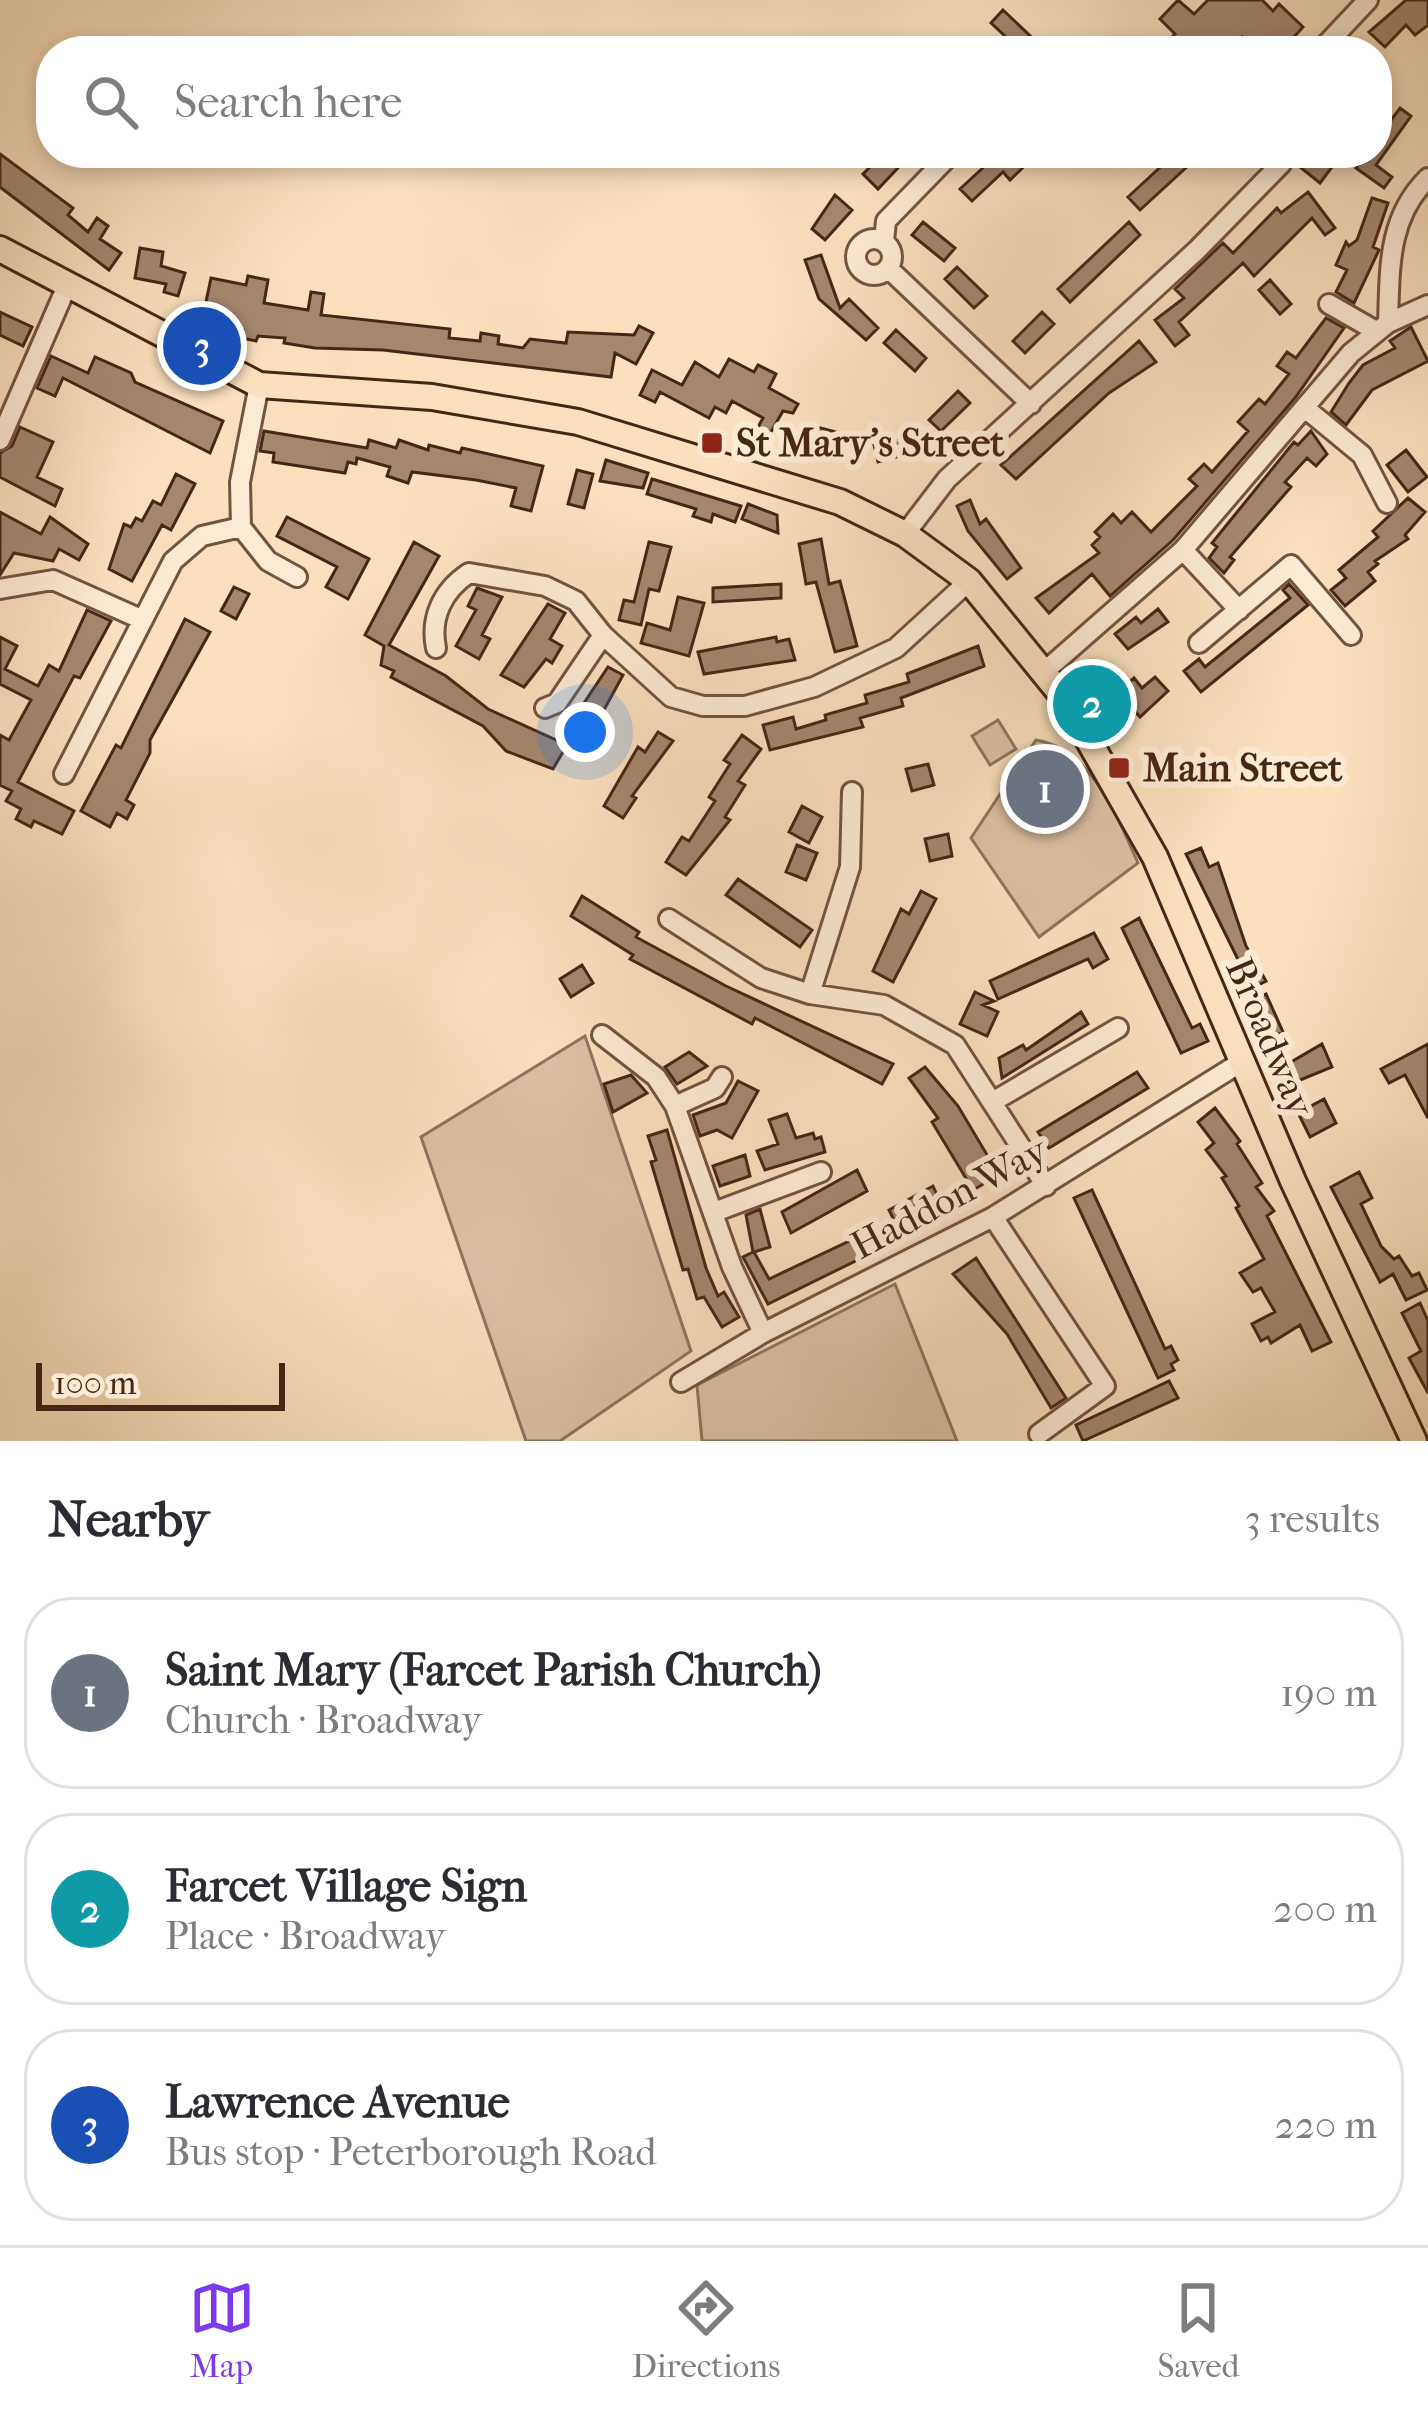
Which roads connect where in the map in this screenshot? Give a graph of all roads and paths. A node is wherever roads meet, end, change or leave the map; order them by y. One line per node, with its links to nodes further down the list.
1 (1368, 0): 2 (street)
2 (1334, 36)
3 (937, 168): 6 (street)
4 (1278, 168): 14 (street)
5 (1428, 178): 12 (street)
6 (884, 242): 8 (street); 8 (street)
7 (0, 249): 9 (main road)
8 (889, 268): 14 (street)
9 (65, 288): 13 (main road); 17 (street)
10 (1329, 304): 12 (street)
11 (1426, 311): 12 (street)
12 (1382, 327): 15 (street)
13 (259, 386): 20 (street); 21 (main road, Broadway)
14 (1031, 404): 16 (street)
15 (1305, 408): 19 (street); 22 (street)
16 (988, 441): 18 (street); 21 (street)
17 (4, 447)
18 (1004, 455)
19 (1387, 503)
20 (241, 527): 23 (street); 27 (street)
21 (905, 534): 24 (main road, Broadway)
22 (1183, 550): 26 (street); 32 (street)
23 (297, 577)
24 (970, 581): 28 (street); 32 (main road, Broadway)
25 (0, 589): 27 (street)
26 (1239, 610): 29 (street); 30 (street)
27 (143, 620): 34 (street)
28 (603, 635): 31 (street); 33 (street)
29 (1351, 635)
30 (1199, 643)
31 (436, 648)
32 (1046, 671): 40 (main road, Broadway)
33 (545, 708)
34 (64, 774)
35 (852, 792): 37 (street)
36 (669, 919): 37 (street)
37 (810, 994): 42 (street)
38 (1108, 1028): 42 (street)
39 (608, 1045): 43 (street)
40 (1243, 1061): 45 (street, Haddon Way); 51 (main road, Broadway)
41 (722, 1077): 43 (street)
42 (994, 1101): 45 (street)
43 (675, 1106): 46 (street)
44 (821, 1172): 46 (street)
45 (1046, 1186): 47 (street, Haddon Way)
46 (717, 1210): 48 (street)
47 (993, 1217): 48 (street, Haddon Way); 50 (street)
48 (763, 1333): 49 (street, Haddon Way)
49 (680, 1382)
50 (1039, 1434)
51 (1414, 1441)

